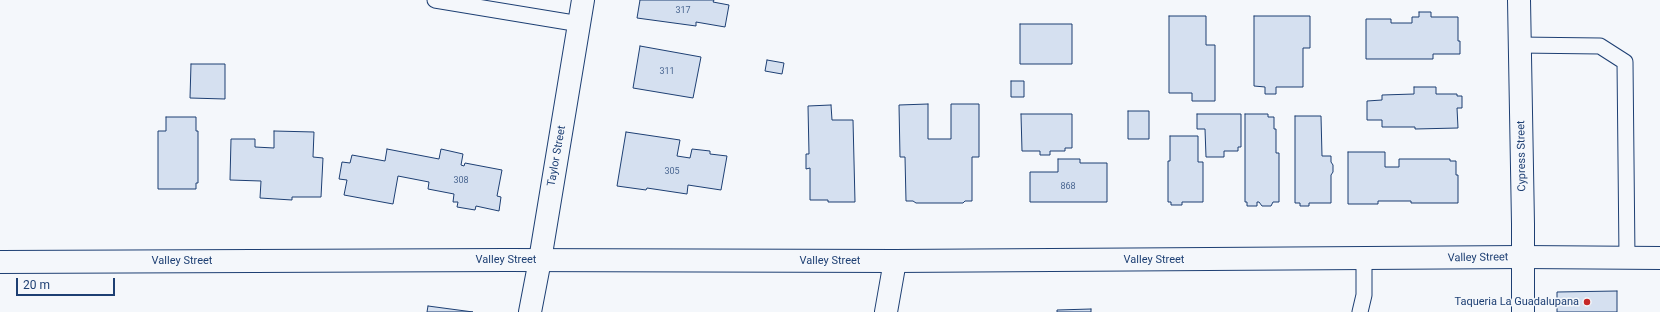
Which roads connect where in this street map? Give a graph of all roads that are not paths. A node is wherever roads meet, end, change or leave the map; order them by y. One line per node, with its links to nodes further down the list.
1 (435, 0): 4 (lane)
2 (583, 0): 4 (main road, Taylor Street)
3 (1519, 0): 5 (main road, Cypress Street)
4 (580, 24): 10 (main road, Taylor Street)
5 (1519, 45): 6 (main road, Cypress Street); 7 (lane)
6 (1523, 257): 7 (main road, Valley Street); 9 (main road, Valley Street); 16 (main road, Cypress Street)
7 (1627, 258): 8 (main road, Valley Street)
8 (1660, 258)
9 (1364, 259): 11 (main road, Valley Street); 15 (lane)
10 (540, 260): 11 (main road, Valley Street); 12 (main road, Valley Street); 13 (main road, Taylor Street)
11 (895, 261): 14 (main road)
12 (0, 262)
13 (530, 312)
14 (886, 312)
15 (1360, 312)
16 (1523, 312)

